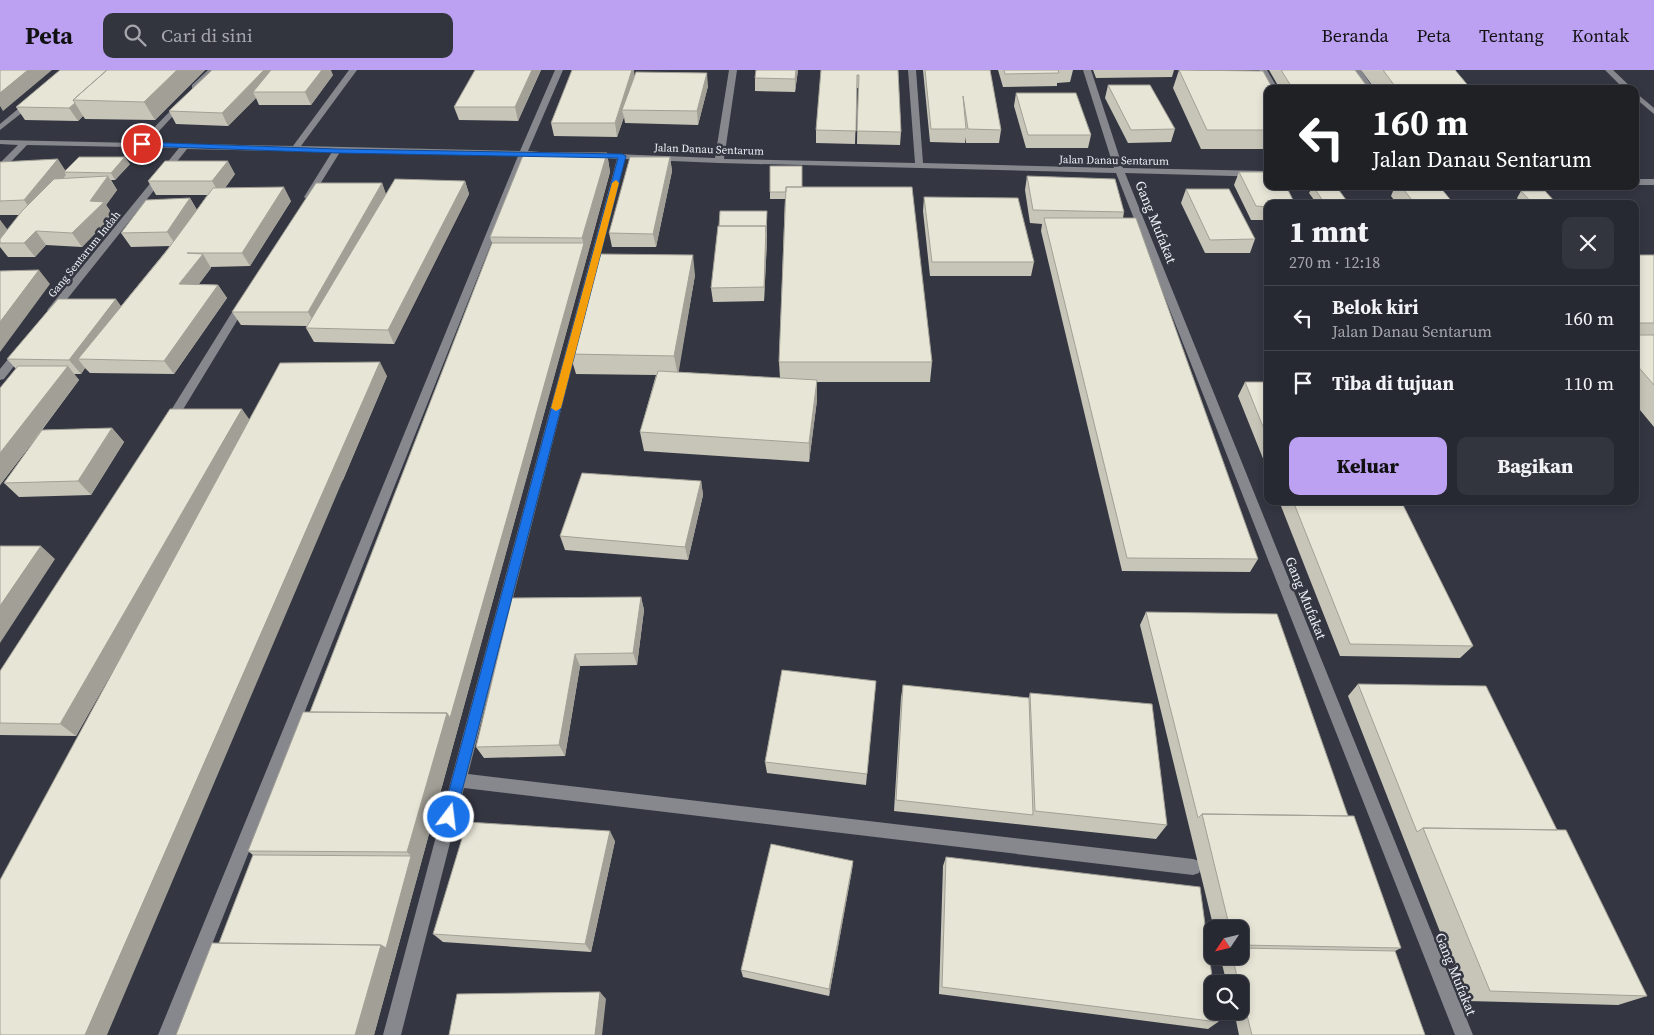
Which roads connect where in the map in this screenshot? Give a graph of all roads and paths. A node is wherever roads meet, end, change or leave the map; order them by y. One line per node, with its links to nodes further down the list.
1 (212, 70): 19 (street)
2 (353, 70): 21 (street)
3 (559, 70): 23 (street)
4 (733, 70): 27 (street)
5 (912, 70): 28 (street)
6 (1087, 70): 30 (street, Gang Mufakat)
7 (1263, 70): 10 (street)
8 (1357, 70): 11 (street)
9 (1609, 70): 12 (street)
10 (1272, 85)
11 (1367, 85)
12 (1625, 85)
13 (42, 93): 16 (street)
14 (1639, 98): 15 (street)
15 (1654, 112)
16 (0, 128)
17 (0, 142): 18 (street)
18 (24, 143): 19 (street); 29 (street)
19 (142, 144): 20 (street)
20 (185, 146): 21 (street); 36 (street, Gang Sentarum Indah)
21 (295, 148): 22 (street)
22 (337, 151): 23 (street); 34 (street)
23 (523, 154): 24 (street); 42 (street)
24 (553, 154)
25 (583, 155): 26 (street, Jalan Danau Sentarum)
26 (622, 156): 27 (street, Jalan Danau Sentarum); 40 (street)
27 (719, 161): 28 (street, Jalan Danau Sentarum)
28 (919, 165): 30 (street, Jalan Danau Sentarum)
29 (0, 168)
30 (1120, 172): 31 (street, Jalan Danau Sentarum); 44 (street, Gang Mufakat)
31 (1264, 174)
32 (1639, 182): 33 (street)
33 (1654, 182)
34 (301, 210)
35 (248, 294): 39 (street)
36 (43, 322)
37 (25, 346): 38 (street)
38 (0, 376)
39 (165, 429)
40 (458, 780): 41 (street); 43 (street)
41 (1193, 867)
42 (167, 1035)
43 (392, 1035)
44 (1464, 1035)

